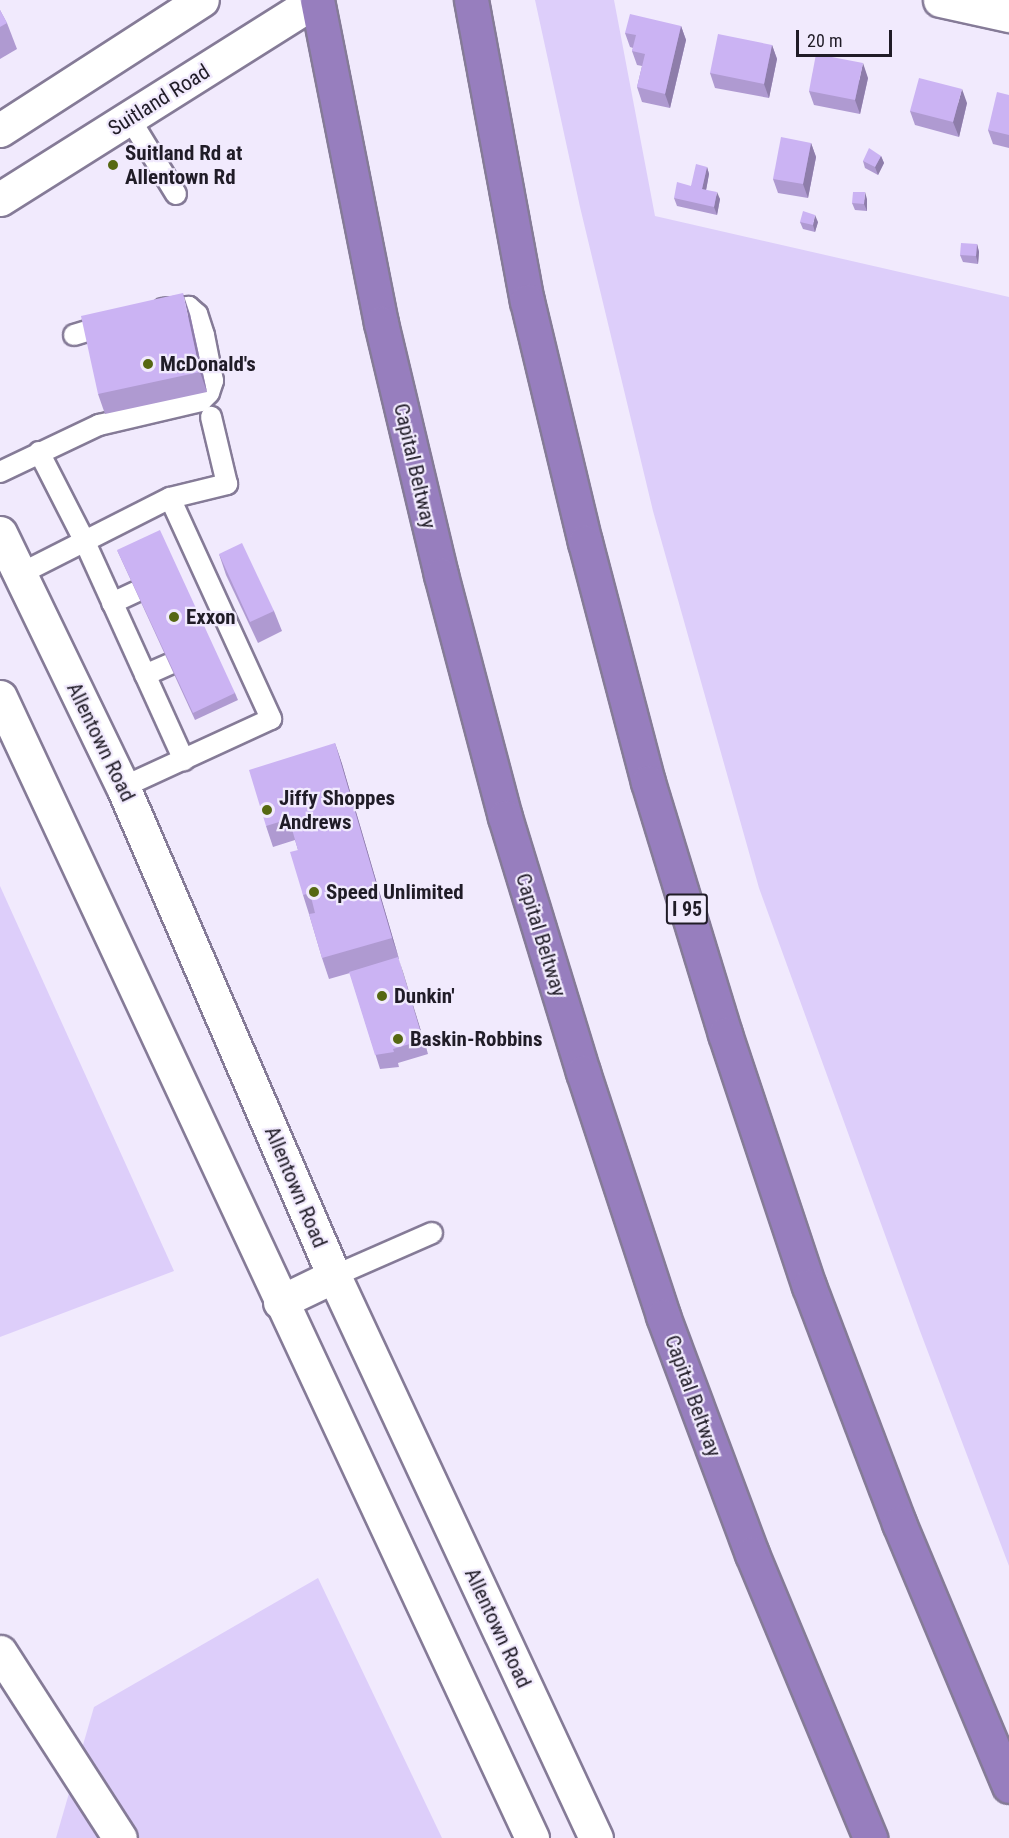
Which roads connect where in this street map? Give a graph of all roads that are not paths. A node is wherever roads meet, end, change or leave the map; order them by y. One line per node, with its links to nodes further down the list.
1 (202, 0): 7 (main road)
2 (317, 0): 6 (main road, Suitland Road); 37 (highway, Capital Beltway)
3 (471, 0): 33 (highway, I 95)
4 (940, 0): 5 (main road)
5 (1009, 15)
6 (130, 119): 8 (lane); 9 (main road, Suitland Road)
7 (0, 130)
8 (176, 194)
9 (0, 199)
10 (74, 335): 12 (lane)
11 (212, 417): 14 (lane)
12 (43, 449): 13 (lane); 16 (lane)
13 (0, 472)
14 (170, 498): 16 (lane); 17 (lane)
15 (0, 533): 19 (main road, Allentown Road)
16 (84, 540): 19 (lane); 21 (lane)
17 (200, 563): 18 (lane); 22 (lane)
18 (179, 573)
19 (20, 574): 28 (main road, Allentown Road)
20 (136, 592): 21 (lane)
21 (112, 603): 25 (lane)
22 (232, 633): 23 (lane); 27 (lane)
23 (212, 643)
24 (170, 664): 25 (lane)
25 (145, 675): 27 (lane)
26 (0, 697): 31 (main road)
27 (184, 760): 28 (lane)
28 (123, 787): 30 (main road, Allentown Road)
29 (432, 1233): 30 (lane)
30 (334, 1276): 31 (main road); 36 (main road, Allentown Road)
31 (280, 1302): 35 (main road)
32 (0, 1652): 34 (main road)
33 (1009, 1786)
34 (120, 1838)
35 (532, 1838)
36 (596, 1838)
37 (870, 1838)

